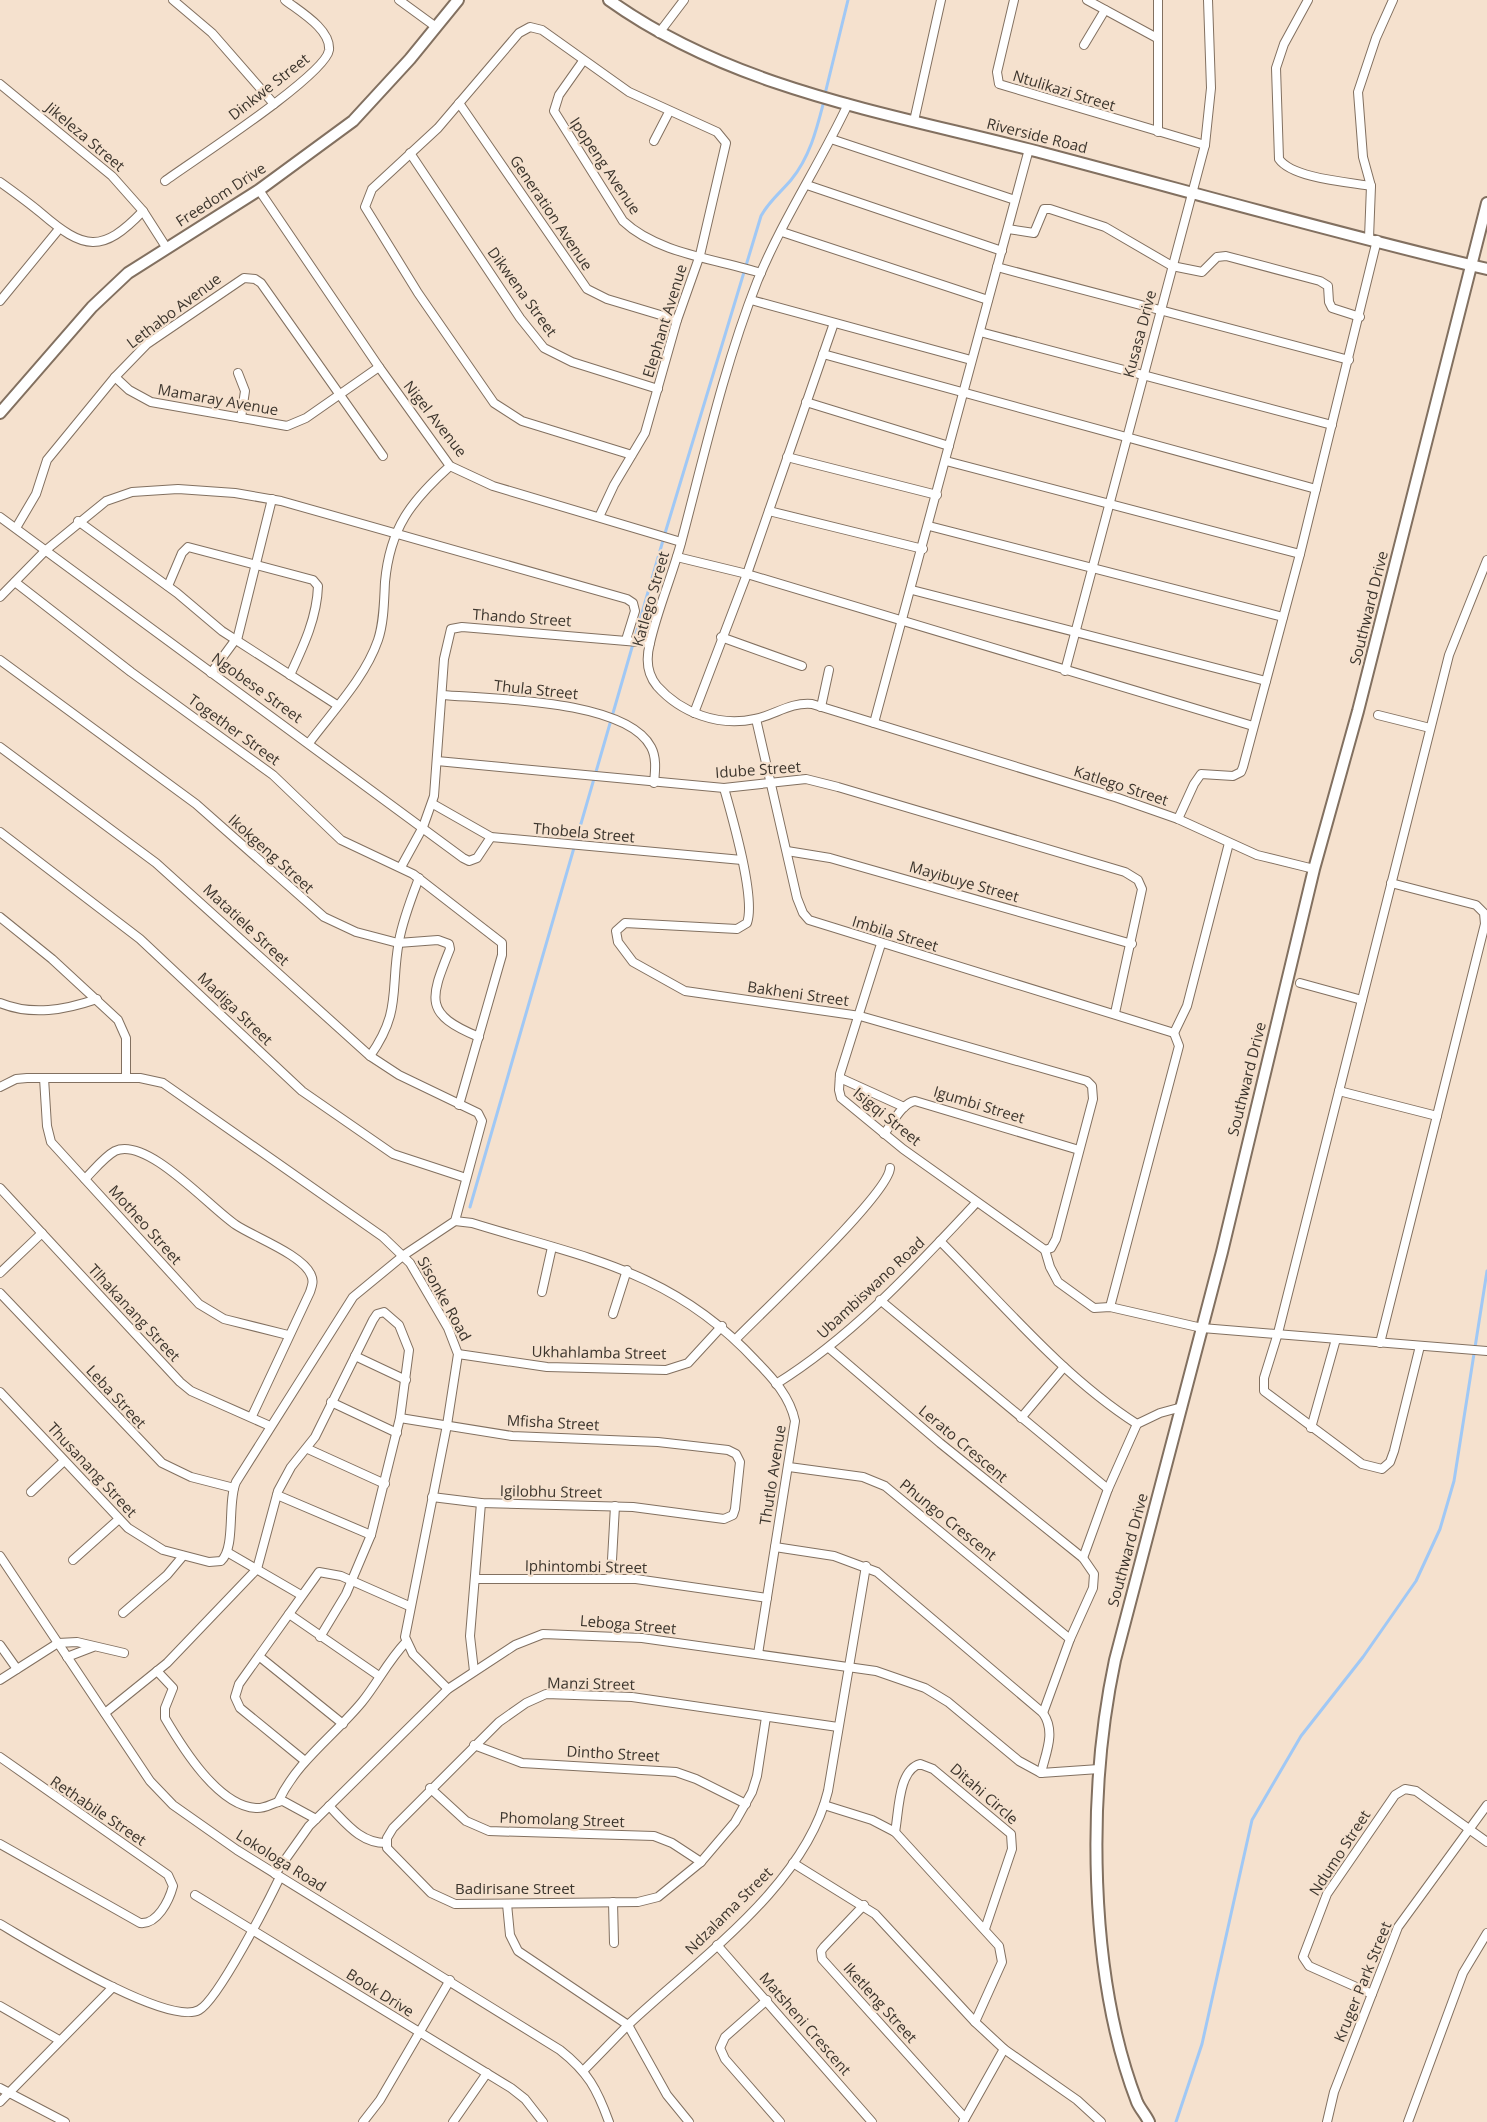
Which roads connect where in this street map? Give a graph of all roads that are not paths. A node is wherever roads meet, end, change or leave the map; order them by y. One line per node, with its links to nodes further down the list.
1 (173, 0): 21 (street)
2 (285, 0): 21 (street, Dinkwe Street)
3 (399, 0): 15 (street)
4 (458, 0): 15 (main road, Freedom Drive)
5 (609, 0): 16 (main road, Riverside Road)
6 (684, 0): 16 (street)
7 (941, 0): 25 (street)
8 (1014, 0): 26 (street, Ntulikazi Street)
9 (1087, 0): 14 (street)
10 (1158, 0): 17 (street)
11 (1208, 0): 29 (street, Kusasa Drive)
12 (1308, 0): 35 (street)
13 (1393, 0): 35 (street)
14 (1105, 10): 17 (street); 18 (street)
15 (436, 27): 36 (main road, Freedom Drive)
16 (659, 33): 23 (main road, Riverside Road)
17 (1157, 38): 26 (street)
18 (1084, 45)
19 (583, 61): 22 (street, Elephant Avenue); 24 (street, Elephant Avenue); 47 (street, Ipopeng Avenue)
20 (0, 84): 40 (street, Jikeleza Street)
21 (274, 104): 32 (street, Dinkwe Street)
22 (459, 104): 31 (street, Elephant Avenue); 58 (street, Generation Avenue)
23 (848, 104): 25 (main road, Riverside Road); 27 (street, Katlego Street)
24 (669, 112): 28 (street); 47 (street, Elephant Avenue)
25 (914, 121): 30 (main road, Riverside Road)
26 (1158, 132): 29 (street, Ntulikazi Street)
27 (831, 139): 34 (street, Katlego Street); 38 (street)
28 (654, 141)
29 (1205, 145): 37 (street, Kusasa Drive)
30 (1029, 149): 37 (main road, Riverside Road); 38 (street)
31 (410, 153): 68 (street, Dikwena Street); 77 (street, Elephant Avenue)
32 (165, 181)
33 (1, 184): 41 (street)
34 (807, 184): 43 (street, Katlego Street); 46 (street)
35 (1371, 186): 44 (street)
36 (259, 190): 45 (main road, Freedom Drive); 64 (street, Nigel Avenue)
37 (1192, 192): 44 (main road, Riverside Road); 49 (street, Kusasa Drive)
38 (1015, 200): 42 (street)
39 (1487, 203): 48 (main road, Southward Drive)
40 (143, 211): 41 (street); 45 (street, Jikeleza Street)
41 (59, 229): 55 (street)
42 (1008, 229): 46 (street); 49 (street)
43 (782, 232): 52 (street, Katlego Street); 54 (street)
44 (1373, 239): 48 (main road, Riverside Road); 57 (street)
45 (166, 247): 72 (main road, Freedom Drive)
46 (1002, 251): 50 (street)
47 (700, 255): 52 (street, Ipopeng Avenue); 58 (street, Elephant Avenue)
48 (1471, 265): 51 (main road, Riverside Road); 144 (main road, Southward Drive)
49 (1172, 266): 56 (street, Kusasa Drive); 57 (street)
50 (997, 267): 54 (street); 56 (street)
51 (1487, 269)
52 (761, 273): 53 (street, Katlego Street)
53 (751, 300): 59 (street); 93 (street, Katlego Street)
54 (988, 300): 60 (street)
55 (0, 301)
56 (1160, 309): 63 (street); 66 (street, Kusasa Drive)
57 (1360, 317): 63 (street)
58 (677, 320): 68 (street, Elephant Avenue)
59 (834, 323): 61 (street); 62 (street)
60 (980, 332): 62 (street); 66 (street)
61 (823, 354): 69 (street); 71 (street)
62 (971, 360): 69 (street)
63 (1349, 360): 74 (street)
64 (379, 367): 70 (street, Mamaray Avenue); 81 (street, Nigel Avenue)
65 (237, 373): 73 (street)
66 (1143, 374): 74 (street); 75 (street, Kusasa Drive)
67 (115, 377): 70 (street, Lethabo Avenue); 73 (street, Mamaray Avenue); 91 (street, Lethabo Avenue)
68 (658, 389): 77 (street, Elephant Avenue)
69 (962, 394): 75 (street); 76 (street)
70 (338, 396): 73 (street, Mamaray Avenue); 78 (street, Lethabo Avenue)
71 (806, 402): 76 (street); 79 (street)
72 (0, 413)
73 (241, 418)
74 (1332, 425): 82 (street)
75 (1126, 438): 82 (street); 85 (street, Kusasa Drive)
76 (949, 446): 80 (street)
77 (632, 455): 88 (street)
78 (383, 456)
79 (787, 457): 83 (street); 86 (street)
80 (946, 461): 83 (street); 85 (street)
81 (450, 466): 88 (street, Nigel Avenue); 92 (street)
82 (1316, 489): 96 (street)
83 (937, 495): 90 (street)
84 (272, 499): 89 (street); 92 (street); 99 (street)
85 (1109, 505): 96 (street); 100 (street, Kusasa Drive)
86 (769, 511): 94 (street); 101 (street)
87 (0, 517): 91 (street, Ngobese Street)
88 (599, 517): 93 (street, Nigel Avenue)
89 (78, 521): 95 (street); 103 (street)
90 (929, 526): 94 (street); 100 (street)
91 (16, 528): 95 (street, Ngobese Street)
92 (395, 534): 111 (street); 121 (street)
93 (681, 542): 97 (street, Katlego Street)
94 (923, 549): 104 (street)
95 (46, 550): 102 (street); 117 (street, Ngobese Street)
96 (1300, 554): 106 (street)
97 (677, 557): 101 (street); 112 (street, Katlego Street)
98 (1487, 560): 128 (street)
99 (257, 563): 103 (street); 110 (street); 118 (street)
100 (1092, 568): 106 (street); 108 (street, Kusasa Drive)
101 (747, 574): 107 (street); 109 (street)
102 (15, 582): 105 (street); 143 (street, Together Street)
103 (168, 586): 110 (street)
104 (912, 590): 107 (street); 108 (street)
105 (0, 597)
106 (1283, 617): 119 (street)
107 (903, 621): 116 (street); 126 (street)
108 (1076, 632): 116 (street, Kusasa Drive); 119 (street)
109 (722, 637): 114 (street); 123 (street)
110 (237, 639): 117 (street); 118 (street)
111 (626, 640): 112 (street, Thando Street); 120 (street, Thando Street)
112 (650, 644): 123 (street, Katlego Street)
113 (0, 660): 148 (street, Ikokgeng Street)
114 (802, 666)
115 (829, 670): 122 (street)
116 (1065, 671): 127 (street)
117 (211, 673): 129 (street, Ngobese Street)
118 (290, 675): 121 (street)
119 (1266, 681): 127 (street)
120 (442, 695): 131 (street, Thando Street); 132 (street, Thula Street)
121 (337, 705): 129 (street)
122 (821, 707): 125 (street, Katlego Street); 126 (street, Katlego Street)
123 (694, 713): 125 (street, Katlego Street)
124 (1378, 715): 128 (street)
125 (756, 719): 133 (street, Imbila Street)
126 (874, 723): 136 (street, Katlego Street)
127 (1253, 726): 136 (street)
128 (1430, 728): 146 (street)
129 (309, 743): 137 (street, Ngobese Street)
130 (0, 747): 159 (street, Matatiele Street)
131 (437, 761): 132 (street, Idube Street); 135 (street, Thando Street)
132 (654, 783): 134 (street, Idube Street)
133 (771, 783): 134 (street, Idube Street); 141 (street, Imbila Street); 150 (street, Idube Street)
134 (724, 788): 142 (street, Bakheni Street)
135 (433, 804): 137 (street, Thando Street); 139 (street, Thobela Street)
136 (1178, 819): 140 (street, Katlego Street)
137 (423, 827): 139 (street, Ngobese Street); 143 (street)
138 (0, 832): 171 (street, Madiga Street)
139 (491, 837): 142 (street, Thobela Street)
140 (1228, 843): 144 (street, Katlego Street); 157 (street)
141 (787, 851): 149 (street, Imbila Street); 150 (street, Mayibuye Street)
142 (742, 860): 156 (street, Bakheni Street)
143 (401, 867): 145 (street, Together Street)
144 (1314, 870): 189 (main road, Southward Drive)
145 (418, 878): 148 (street); 158 (street, Together Street)
146 (1391, 883): 153 (street); 167 (street)
147 (0, 917): 152 (street)
148 (398, 943): 158 (street, Ikokgeng Street); 159 (street)
149 (881, 944): 155 (street, Imbila Street); 156 (street, Isigqi Street)
150 (1132, 944): 155 (street)
151 (1300, 983): 153 (street)
152 (97, 999): 154 (street); 161 (street)
153 (1362, 1000): 164 (street)
154 (0, 1003)
155 (1115, 1013): 157 (street, Imbila Street)
156 (860, 1016): 162 (street, Isigqi Street); 169 (street, Bakheni Street)
157 (1174, 1033): 186 (street)
158 (479, 1037): 165 (street)
159 (370, 1056): 165 (street, Matatiele Street)
160 (45, 1078): 161 (street, Sisonke Road); 163 (street, Sisonke Road); 172 (street, Motheo Street)
161 (126, 1078): 180 (street, Sisonke Road)
162 (840, 1078): 166 (street); 168 (street, Isigqi Street)
163 (0, 1087)
164 (1339, 1091): 167 (street); 190 (street)
165 (459, 1105): 171 (street, Matatiele Street)
166 (904, 1107): 168 (street); 169 (street, Igumbi Street)
167 (1437, 1116): 194 (street)
168 (884, 1134): 174 (street, Isigqi Street)
169 (1079, 1150): 179 (street, Bakheni Street)
170 (890, 1168): 192 (street)
171 (466, 1178): 175 (street)
172 (85, 1179): 191 (street, Motheo Street); 191 (street)
173 (0, 1188): 176 (street, Tlhakanang Street)
174 (976, 1203): 177 (street, Ubambiswano Road); 179 (street, Isigqi Street)
175 (456, 1221): 178 (street, Thutlo Avenue); 180 (street)
176 (42, 1233): 182 (street); 206 (street, Tlhakanang Street)
177 (940, 1241): 185 (street, Ubambiswano Road); 200 (street)
178 (552, 1247): 181 (street, Thutlo Avenue); 183 (street)
179 (1045, 1250): 186 (street)
180 (404, 1255): 198 (street, Sisonke Road); 210 (street)
181 (627, 1270): 187 (street); 188 (street, Thutlo Avenue)
182 (0, 1273)
183 (542, 1292)
184 (0, 1293): 218 (street, Leba Street)
185 (880, 1300): 196 (street, Ubambiswano Road); 208 (street)
186 (1110, 1307): 189 (street)
187 (613, 1314)
188 (722, 1326): 192 (street, Thutlo Avenue); 198 (street, Ukhahlamba Street)
189 (1202, 1328): 190 (street); 205 (main road, Southward Drive)
190 (1278, 1333): 193 (street); 212 (street)
191 (288, 1335): 206 (street)
192 (736, 1338): 202 (street, Thutlo Avenue)
193 (1336, 1339): 194 (street); 212 (street)
194 (1380, 1343): 195 (street)
195 (1420, 1346): 197 (street); 212 (street)
196 (829, 1348): 202 (street, Ubambiswano Road); 232 (street, Lerato Crescent)
197 (1483, 1351)
198 (458, 1354): 211 (street, Sisonke Road)
199 (355, 1356): 201 (street); 201 (street); 204 (street)
200 (1064, 1367): 208 (street); 209 (street)
201 (406, 1380): 207 (street)
202 (777, 1384): 216 (street, Thutlo Avenue)
203 (1, 1396): 215 (street, Thusanang Street)
204 (331, 1402): 213 (street); 214 (street)
205 (1182, 1407): 209 (street); 269 (main road, Southward Drive)
206 (252, 1416): 210 (street, Tlhakanang Street)
207 (400, 1418): 211 (street, Mfisha Street); 213 (street)
208 (1021, 1418): 219 (street)
209 (1137, 1424): 219 (street)
210 (270, 1425): 218 (street)
211 (447, 1425): 222 (street, Sisonke Road); 225 (street, Mfisha Street)
212 (1311, 1428)
213 (397, 1433): 217 (street)
214 (308, 1449): 217 (street); 221 (street)
215 (64, 1461): 220 (street); 226 (street, Thusanang Street)
216 (789, 1467): 228 (street, Thutlo Avenue); 245 (street, Phungo Crescent)
217 (385, 1484): 227 (street)
218 (234, 1488): 229 (street)
219 (1108, 1489): 232 (street)
220 (31, 1492)
221 (277, 1495): 227 (street); 235 (street)
222 (432, 1497): 223 (street, Igilobhu Street); 241 (street, Sisonke Road)
223 (481, 1503): 224 (street, Igilobhu Street); 237 (street)
224 (615, 1506): 225 (street, Igilobhu Street); 236 (street)
225 (671, 1512)
226 (118, 1519): 231 (street, Thusanang Street); 233 (street)
227 (371, 1535): 238 (street)
228 (775, 1547): 234 (street); 240 (street, Thutlo Avenue)
229 (227, 1552): 231 (street, Thusanang Street); 235 (street)
230 (0, 1556): 247 (street, Lokologa Road)
231 (183, 1556): 242 (street)
232 (1083, 1558): 245 (street)
233 (73, 1560)
234 (866, 1566): 254 (street); 262 (street)
235 (257, 1569): 239 (street); 256 (street)
236 (611, 1578): 237 (street, Iphintombi Street); 240 (street, Iphintombi Street)
237 (475, 1579): 257 (street)
238 (352, 1582): 239 (street); 241 (street); 244 (street)
239 (301, 1595): 243 (street)
240 (767, 1598): 251 (street, Thutlo Avenue)
241 (409, 1606): 246 (street, Sisonke Road)
242 (123, 1613)
243 (289, 1614): 244 (street); 253 (street)
244 (320, 1637): 258 (street)
245 (1070, 1639): 262 (street)
246 (406, 1642): 258 (street); 260 (street)
247 (58, 1643): 249 (street); 252 (street, Lokologa Road); 255 (street)
248 (0, 1645): 255 (street)
249 (95, 1647): 250 (street); 252 (street)
250 (124, 1653)
251 (758, 1654): 254 (street, Leboga Street); 257 (street, Leboga Street)
252 (68, 1657): 261 (street, Lokologa Road)
253 (260, 1657): 264 (street); 268 (street)
254 (848, 1666): 265 (street, Ndzalama Street); 270 (street, Leboga Street)
255 (17, 1669): 259 (street)
256 (157, 1671): 261 (street); 272 (street)
257 (474, 1671): 260 (street, Leboga Street)
258 (379, 1676): 264 (street)
259 (0, 1680)
260 (448, 1689): 276 (street, Leboga Street)
261 (105, 1713): 285 (street, Lokologa Road)
262 (1043, 1713): 270 (street)
263 (766, 1717): 265 (street, Manzi Street); 266 (street, Manzi Street); 273 (street, Badirisane Street)
264 (343, 1724): 268 (street)
265 (838, 1727): 274 (street, Ndzalama Street)
266 (474, 1745): 271 (street, Manzi Street); 273 (street, Dintho Street)
267 (0, 1757): 282 (street, Rethabile Street)
268 (305, 1761): 272 (street)
269 (1099, 1769): 270 (street); 311 (main road, Southward Drive)
270 (1041, 1773)
271 (430, 1788): 281 (street, Manzi Street); 283 (street, Phomolang Street)
272 (278, 1802): 277 (street)
273 (746, 1804): 283 (street, Badirisane Street)
274 (824, 1805): 279 (street); 284 (street, Ndzalama Street)
275 (1487, 1805): 278 (street, Kruger Park Street)
276 (328, 1806): 277 (street, Leboga Street); 281 (street)
277 (316, 1819): 285 (street, Leboga Street)
278 (1469, 1829): 280 (street, Ndumo Street); 298 (street, Kruger Park Street); 298 (street, Ndumo Street)
279 (895, 1832): 291 (street); 291 (street, Ditahi Circle)
280 (1487, 1842)
281 (386, 1843): 288 (street, Badirisane Street)
282 (0, 1844)
283 (701, 1862): 287 (street, Badirisane Street)
284 (793, 1863): 289 (street); 295 (street, Ndzalama Street)
285 (277, 1875): 292 (street, Leboga Street); 296 (street, Lokologa Road)
286 (195, 1895): 292 (street, Book Drive)
287 (613, 1902): 288 (street, Badirisane Street); 294 (street)
288 (507, 1904): 302 (street)
289 (864, 1905): 301 (street); 312 (street, Iketleng Street)
290 (0, 1924): 297 (street, Leboga Street)
291 (985, 1929): 301 (street)
292 (253, 1930): 297 (street, Leboga Street); 303 (street, Book Drive)
293 (1487, 1933): 325 (street)
294 (614, 1943)
295 (717, 1945): 299 (street, Matsheni Crescent); 302 (street, Ndzalama Street)
296 (450, 1980): 303 (street); 306 (street, Lokologa Road)
297 (113, 1987): 304 (street)
298 (1372, 1994): 324 (street, Kruger Park Street)
299 (767, 2000): 319 (street); 320 (street, Matsheni Crescent)
300 (0, 2006): 304 (street)
301 (975, 2022): 305 (street)
302 (628, 2025): 306 (street, Ndzalama Street); 318 (street)
303 (418, 2033): 307 (street, Book Drive); 314 (street)
304 (59, 2040): 309 (street)
305 (1004, 2049): 312 (street, Iketleng Street); 321 (street)
306 (584, 2070): 317 (street, Lokologa Road)
307 (487, 2073): 315 (street); 316 (street, Book Drive)
308 (0, 2088): 309 (street)
309 (9, 2093): 310 (street); 313 (street)
310 (0, 2102)
311 (1138, 2105): 322 (main road); 323 (main road)
312 (964, 2120)
313 (65, 2122)
314 (363, 2122)
315 (453, 2122)
316 (543, 2122)
317 (609, 2122)
318 (689, 2122)
319 (780, 2122)
320 (872, 2122)
321 (1101, 2122)
322 (1139, 2122)
323 (1149, 2122)
324 (1328, 2122)
325 (1408, 2122)

